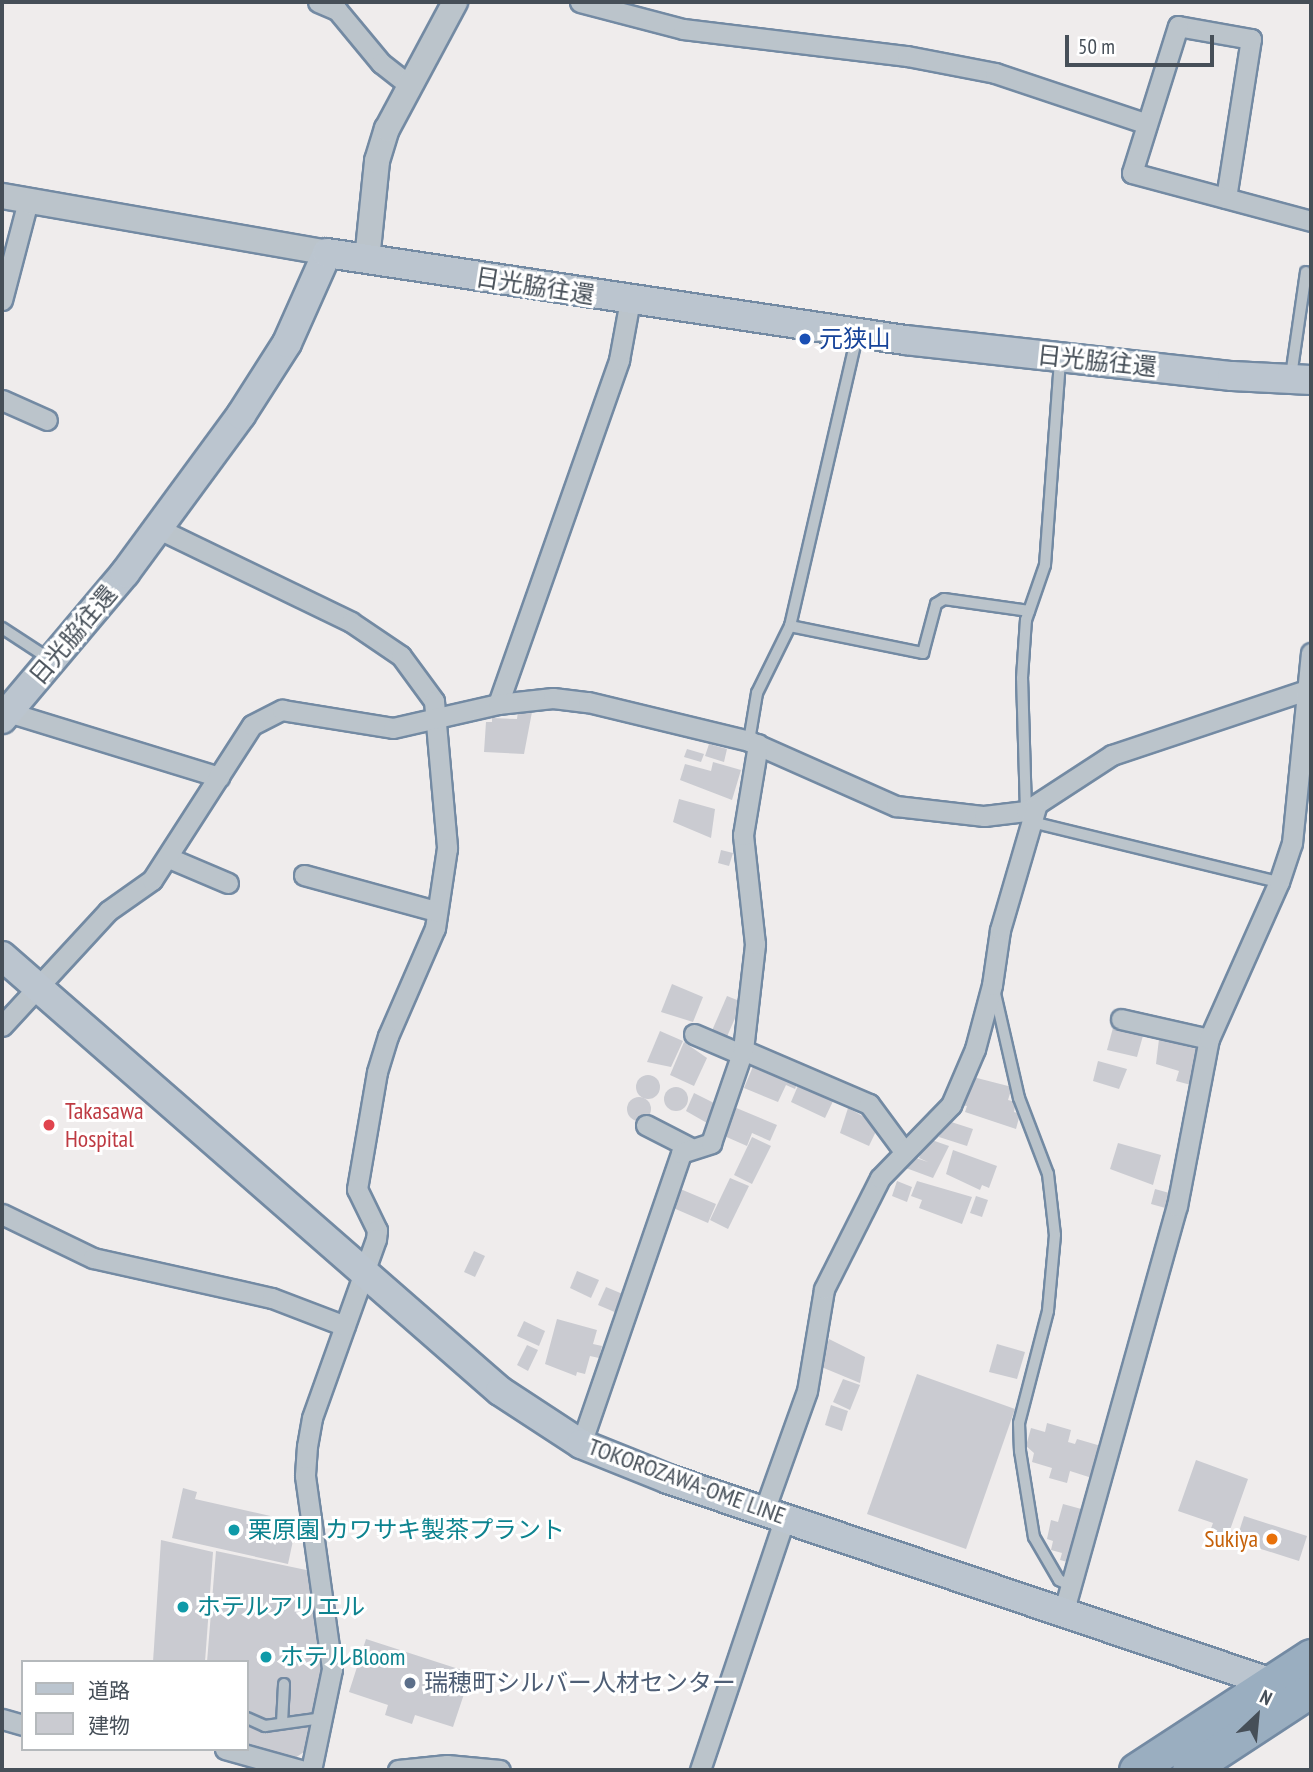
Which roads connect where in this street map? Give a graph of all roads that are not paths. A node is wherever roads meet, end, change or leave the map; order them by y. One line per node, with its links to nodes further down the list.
1 (318, 2): 4 (street)
2 (455, 2): 4 (street)
3 (580, 2): 5 (street)
4 (408, 84): 11 (street)
5 (1147, 124): 7 (street); 7 (street)
6 (2, 196): 8 (street)
7 (1226, 198): 9 (street)
8 (28, 201): 10 (street); 13 (street)
9 (1311, 221)
10 (327, 253): 11 (main road, 日光脇往還); 20 (main road, 日光脇往還)
11 (367, 260): 14 (main road, 日光脇往還)
12 (1306, 272): 17 (lane)
13 (2, 300)
14 (630, 300): 15 (main road, 日光脇往還); 27 (street)
15 (858, 332): 16 (main road, 日光脇往還); 22 (lane)
16 (1060, 357): 17 (main road, 日光脇往還); 21 (lane)
17 (1301, 380)
18 (2, 400): 19 (street)
19 (47, 420)
20 (159, 529): 25 (main road, 日光脇往還); 29 (street)
21 (1029, 611): 22 (lane); 32 (lane)
22 (790, 626): 30 (lane)
23 (2, 628): 25 (lane)
24 (1311, 653): 26 (street)
25 (52, 661): 28 (main road, 日光脇往還)
26 (1306, 690): 32 (street); 35 (street)
27 (498, 704): 29 (street); 30 (street)
28 (5, 716): 31 (street)
29 (436, 718): 31 (street); 37 (street)
30 (753, 743): 32 (street); 45 (street)
31 (219, 777): 33 (street)
32 (1031, 813): 35 (lane); 40 (street)
33 (169, 858): 36 (street); 39 (street)
34 (304, 875): 37 (street)
35 (1279, 882): 44 (street)
36 (228, 883)
37 (436, 911): 50 (street)
38 (2, 956): 39 (main road, TOKOROZAWA-OME LINE)
39 (35, 985): 42 (street); 50 (main road, TOKOROZAWA-OME LINE)
40 (992, 985): 48 (street); 54 (lane)
41 (1121, 1019): 44 (street)
42 (2, 1026)
43 (694, 1034): 45 (street)
44 (1209, 1039): 54 (street)
45 (742, 1052): 47 (street); 48 (street)
46 (646, 1125): 47 (street)
47 (689, 1147): 52 (street)
48 (903, 1150): 53 (street)
49 (2, 1214): 51 (street)
50 (366, 1275): 51 (street); 52 (main road, TOKOROZAWA-OME LINE)
51 (345, 1326): 59 (street)
52 (581, 1444): 53 (main road, TOKOROZAWA-OME LINE)
53 (775, 1514): 54 (main road, TOKOROZAWA-OME LINE); 69 (street)
54 (1068, 1598): 56 (main road, TOKOROZAWA-OME LINE)
55 (1311, 1656): 56 (highway)
56 (1272, 1682): 58 (main road, TOKOROZAWA-OME LINE); 70 (highway)
57 (284, 1684): 62 (lane)
58 (1309, 1693): 71 (highway)
59 (323, 1717): 62 (lane); 66 (street)
60 (248, 1718): 62 (lane)
61 (2, 1719): 63 (street)
62 (282, 1723)
63 (21, 1724)
64 (233, 1751): 65 (street)
65 (300, 1770)
66 (311, 1770)
67 (398, 1770): 68 (street)
68 (500, 1770)
69 (700, 1770)
70 (1136, 1770)
71 (1189, 1770)

